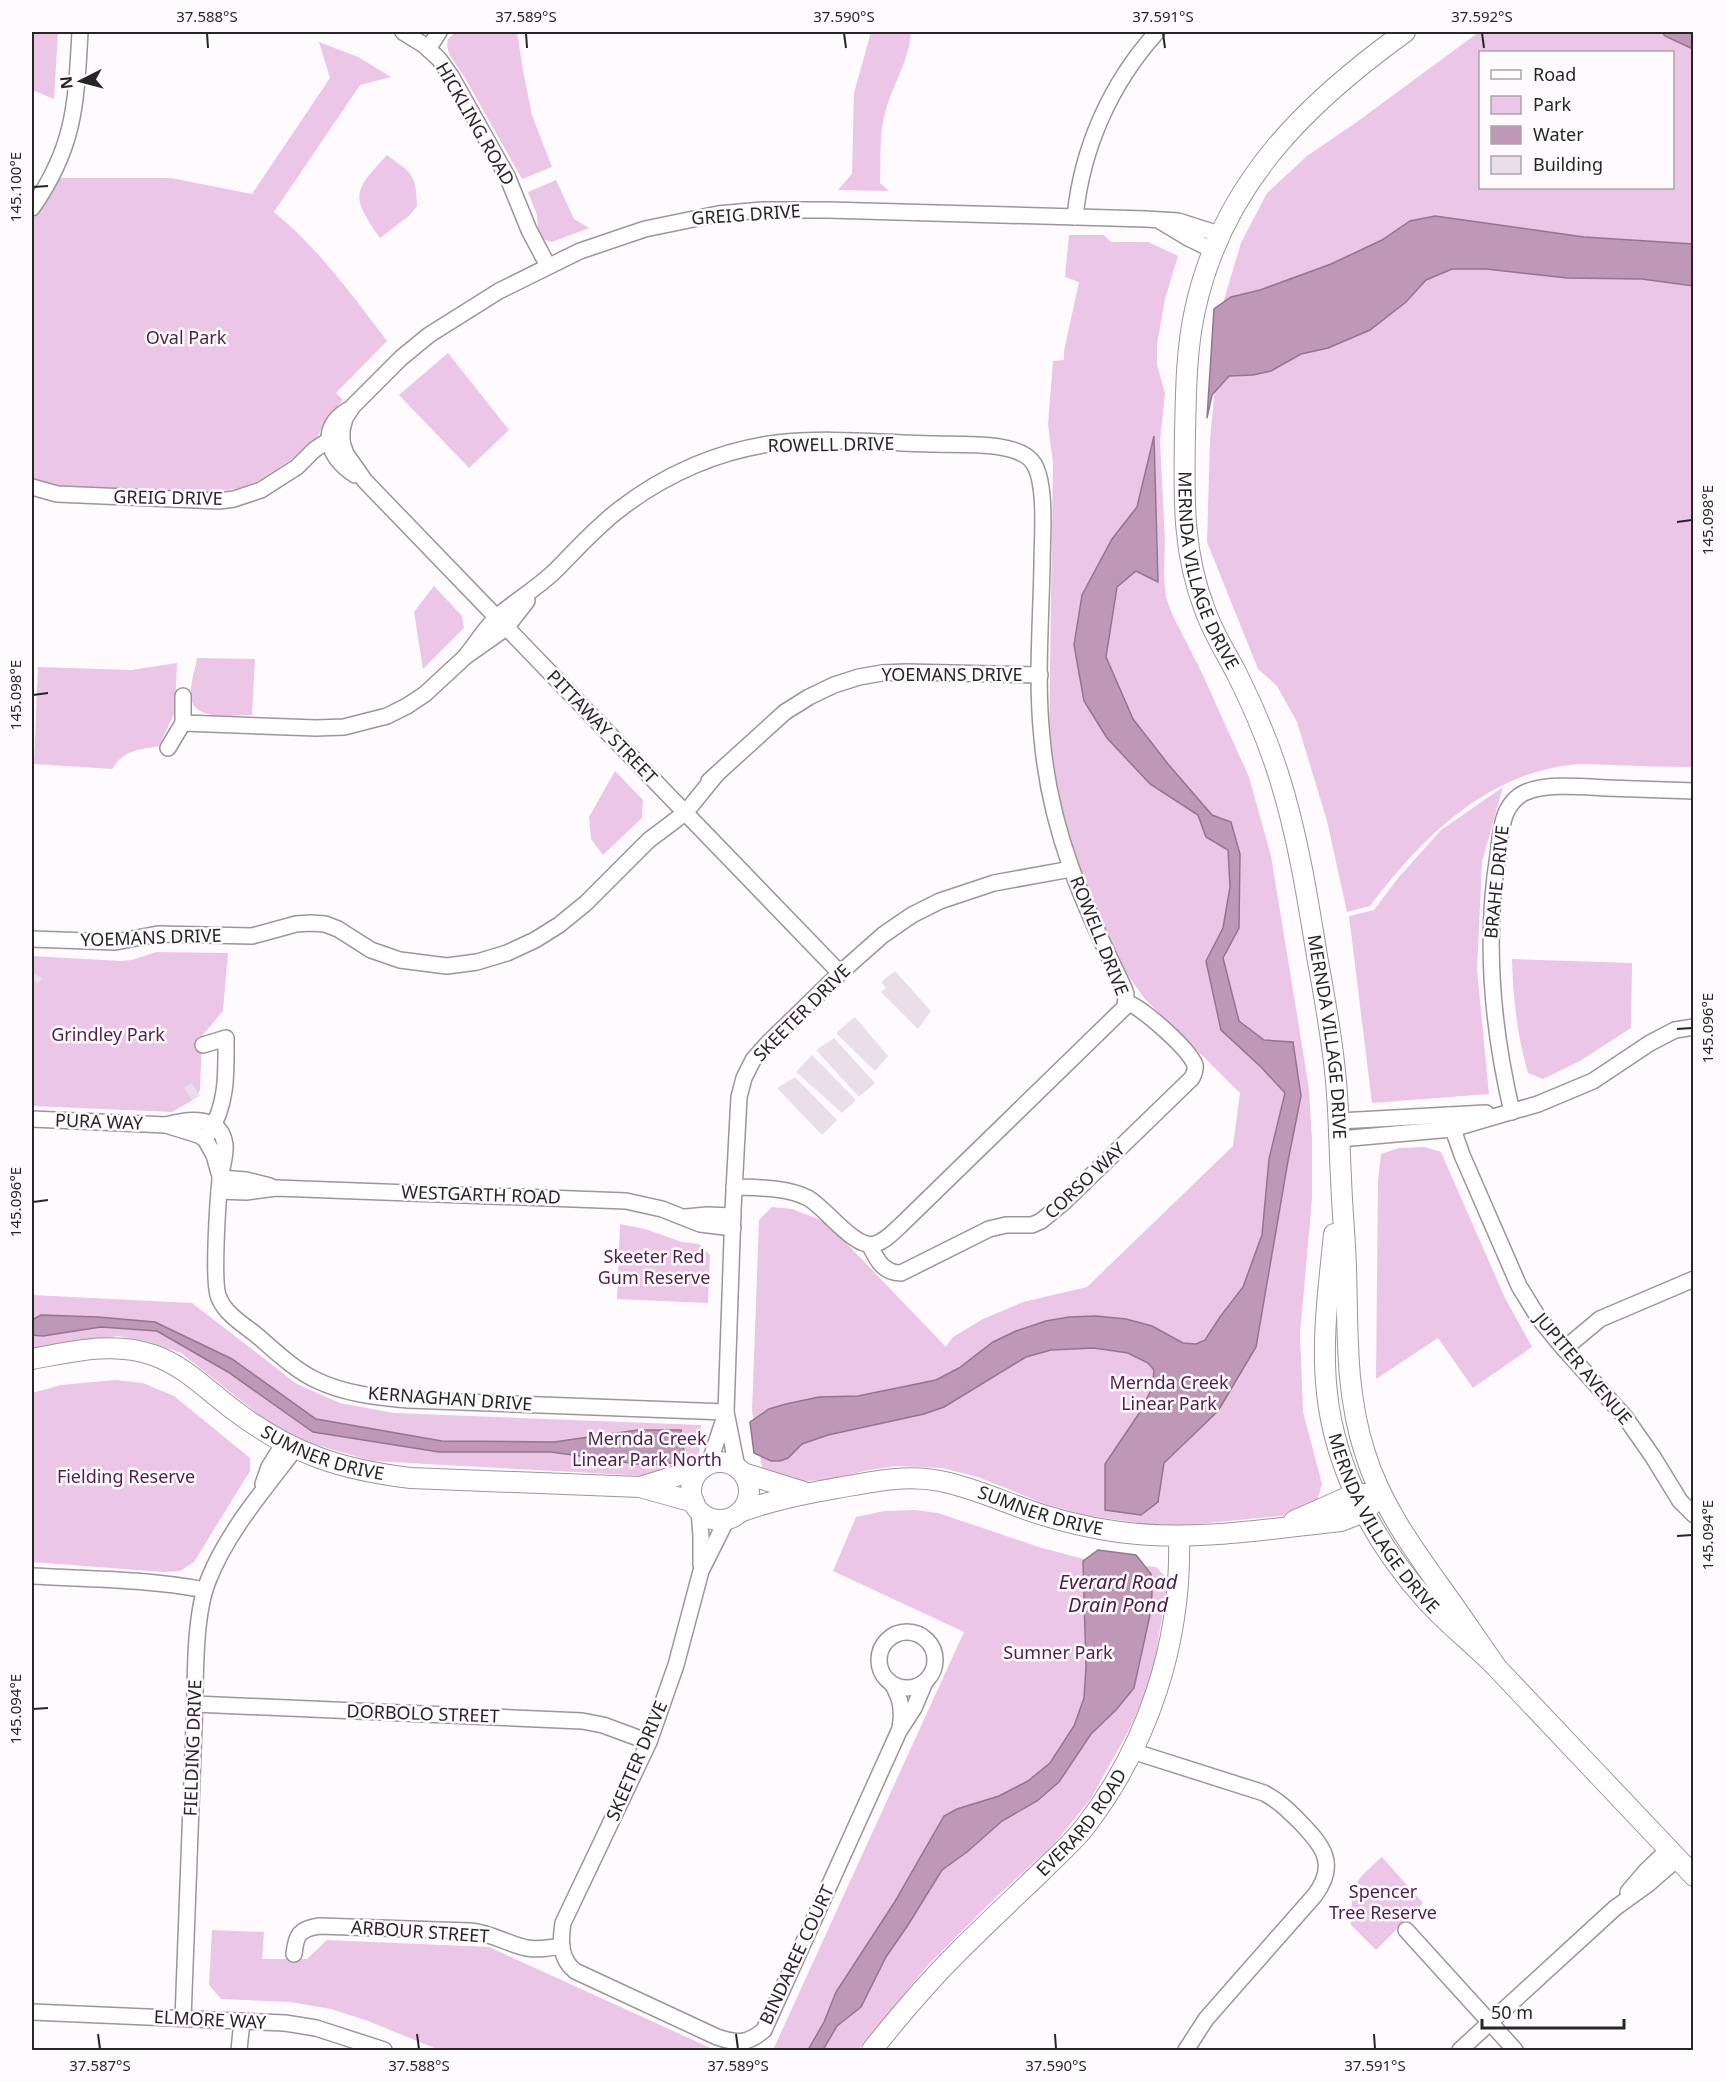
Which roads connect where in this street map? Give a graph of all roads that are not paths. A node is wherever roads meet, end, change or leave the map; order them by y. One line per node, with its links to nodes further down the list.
1 (80, 32): 7 (street)
2 (404, 32): 6 (street, HICKLING ROAD)
3 (439, 32): 6 (street)
4 (1157, 32): 8 (street)
5 (1405, 32): 9 (street, MERNDA VILLAGE DRIVE)
6 (424, 40): 10 (street, HICKLING ROAD)
7 (32, 208)
8 (1080, 217): 9 (street, GREIG DRIVE); 10 (street, GREIG DRIVE)
9 (1216, 242): 31 (street, MERNDA VILLAGE DRIVE)
10 (544, 268): 11 (street, GREIG DRIVE)
11 (335, 445): 12 (street, GREIG DRIVE); 13 (street, PITTAWAY STREET)
12 (32, 487)
13 (501, 622): 14 (street, ROWELL DRIVE); 16 (street, ROWELL DRIVE); 19 (street, PITTAWAY STREET)
14 (1040, 675): 19 (street, YOEMANS DRIVE); 20 (street, ROWELL DRIVE)
15 (183, 696): 16 (street)
16 (183, 723): 17 (street)
17 (168, 748)
18 (1694, 791): 26 (street, BRAHE DRIVE)
19 (681, 809): 21 (street, YOEMANS DRIVE); 22 (street, PITTAWAY STREET)
20 (1071, 869): 22 (street, SKEETER DRIVE); 23 (street, ROWELL DRIVE)
21 (32, 939)
22 (840, 973): 35 (street, SKEETER DRIVE)
23 (1126, 1002): 37 (street, ROWELL DRIVE); 37 (street, CORSO WAY)
24 (1694, 1027): 26 (street)
25 (203, 1045): 30 (street)
26 (1512, 1112): 28 (street)
27 (32, 1119): 29 (street, PURA WAY)
28 (1450, 1122): 31 (street); 39 (street, JUPITER AVENUE)
29 (166, 1125): 30 (street, PURA WAY); 32 (street, PURA WAY)
30 (214, 1125): 32 (street); 34 (street, KERNAGHAN DRIVE)
31 (1340, 1130): 33 (street, MERNDA VILLAGE DRIVE)
32 (205, 1139): 34 (street, KERNAGHAN DRIVE)
33 (1341, 1174): 47 (street, MERNDA VILLAGE DRIVE); 48 (street, MERNDA VILLAGE DRIVE)
34 (220, 1185): 36 (street, WESTGARTH ROAD); 41 (street, KERNAGHAN DRIVE)
35 (734, 1187): 36 (street, SKEETER DRIVE); 37 (street)
36 (733, 1222): 41 (street, SKEETER DRIVE)
37 (870, 1246)
38 (1694, 1279): 39 (street)
39 (1564, 1349): 52 (street, JUPITER AVENUE)
40 (32, 1359): 42 (street, SUMNER DRIVE)
41 (726, 1412): 43 (street, SKEETER DRIVE); 44 (street, SKEETER DRIVE)
42 (290, 1446): 45 (street, SUMNER DRIVE); 57 (street, FIELDING DRIVE)
43 (705, 1466): 44 (street); 45 (street, SUMNER DRIVE); 49 (street)
44 (740, 1470): 46 (street, SUMNER DRIVE); 51 (street)
45 (640, 1487): 49 (street, SUMNER DRIVE)
46 (806, 1492): 51 (street, SUMNER DRIVE); 54 (street, SUMNER DRIVE)
47 (1381, 1493): 48 (street); 50 (street); 58 (street, MERNDA VILLAGE DRIVE)
48 (1355, 1494): 50 (street, MERNDA VILLAGE DRIVE); 53 (street, SUMNER DRIVE)
49 (697, 1506): 51 (street); 55 (street, SKEETER DRIVE)
50 (1364, 1512): 53 (street, SUMNER DRIVE); 58 (street, MERNDA VILLAGE DRIVE)
51 (734, 1515): 55 (street, SKEETER DRIVE)
52 (1694, 1515)
53 (1276, 1528): 54 (street, SUMNER DRIVE)
54 (1179, 1536): 64 (street, EVERARD ROAD)
55 (701, 1570): 63 (street, SKEETER DRIVE)
56 (32, 1576): 57 (street)
57 (205, 1590): 61 (street, FIELDING DRIVE)
58 (1495, 1665): 65 (street, MERNDA VILLAGE DRIVE)
59 (925, 1682): 60 (street); 60 (street, BINDAREE COURT); 62 (street, BINDAREE COURT)
60 (893, 1684): 62 (street, BINDAREE COURT)
61 (195, 1704): 63 (street, DORBOLO STREET); 71 (street, FIELDING DRIVE)
62 (900, 1731): 68 (street, BINDAREE COURT)
63 (648, 1742): 68 (street, SKEETER DRIVE)
64 (1132, 1751): 76 (street, EVERARD ROAD); 77 (street)
65 (1672, 1854): 66 (street, MERNDA VILLAGE DRIVE); 73 (street)
66 (1694, 1876)
67 (1406, 1930): 73 (street)
68 (562, 1946): 69 (street, ARBOUR STREET)
69 (294, 1954)
70 (32, 2012): 71 (street, ELMORE WAY)
71 (183, 2018): 72 (street, ELMORE WAY)
72 (242, 2021): 74 (street); 75 (street, ELMORE WAY)
73 (1490, 2024): 78 (street); 79 (street)
74 (239, 2050)
75 (384, 2050)
76 (872, 2050)
77 (1186, 2050)
78 (1460, 2050)
79 (1515, 2050)

